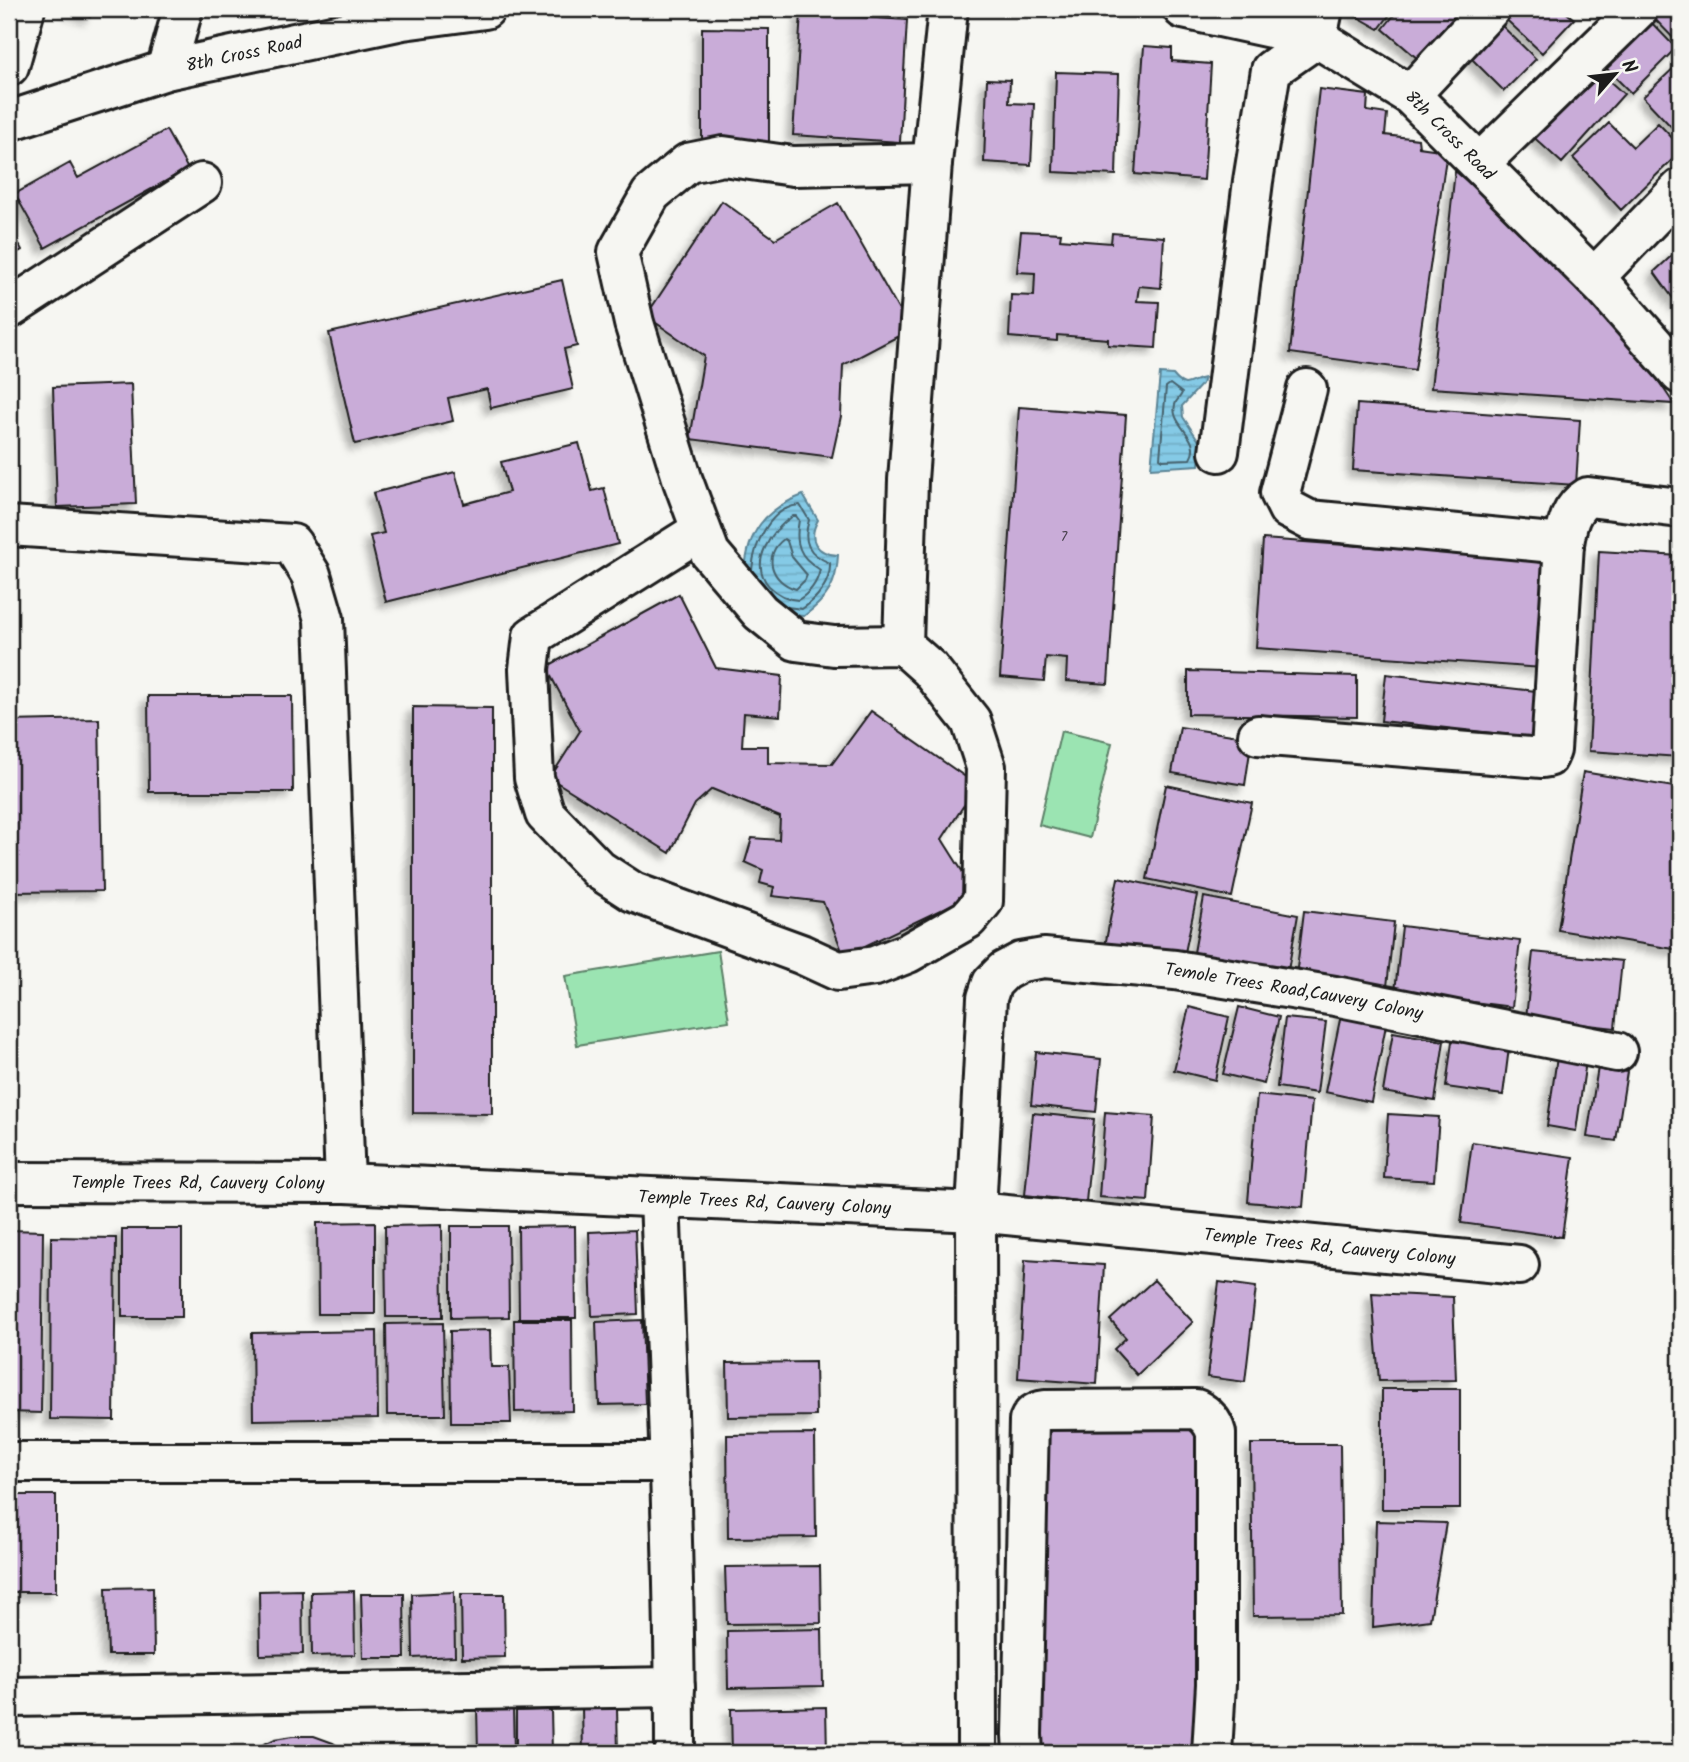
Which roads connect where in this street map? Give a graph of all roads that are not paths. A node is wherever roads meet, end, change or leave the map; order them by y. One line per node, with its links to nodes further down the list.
1 (25, 9): 10 (street)
2 (183, 9): 11 (street)
3 (485, 9): 8 (street, 8th Cross Road)
4 (948, 9): 14 (street)
5 (1183, 9): 9 (street, 8th Cross Road)
6 (1490, 9): 12 (street)
7 (1638, 9): 15 (street)
8 (405, 14): 11 (street, 8th Cross Road)
9 (1320, 23): 12 (street, 8th Cross Road); 22 (street)
10 (9, 66)
11 (166, 70): 13 (street, 8th Cross Road)
12 (1410, 95): 15 (street, 8th Cross Road)
13 (9, 121)
14 (932, 163): 25 (street); 27 (street)
15 (1480, 163): 18 (street, 8th Cross Road)
16 (202, 183): 19 (street)
17 (1680, 189): 18 (street)
18 (1594, 278): 20 (street, 8th Cross Road)
19 (9, 309)
20 (1674, 353)
21 (1307, 389): 26 (street)
22 (1219, 452)
23 (1680, 508): 26 (street)
24 (9, 526): 31 (street)
25 (701, 530): 27 (street); 27 (street)
26 (1563, 544): 28 (street)
27 (903, 645)
28 (1258, 735)
29 (1617, 1052): 33 (street, Temole Trees Road,Cauvery Colony)
30 (9, 1182): 31 (street, Temple Trees Rd, Cauvery Colony)
31 (345, 1183): 32 (street, Temple Trees Rd, Cauvery Colony)
32 (660, 1198): 33 (street, Temple Trees Rd, Cauvery Colony); 36 (street)
33 (976, 1212): 34 (street, Temple Trees Rd, Cauvery Colony); 40 (street)
34 (1519, 1265)
35 (9, 1462): 36 (street)
36 (669, 1462): 37 (street)
37 (675, 1687): 38 (street); 39 (street)
38 (9, 1697)
39 (675, 1753)
40 (977, 1753)
41 (1023, 1753): 42 (street)
42 (1212, 1753)

